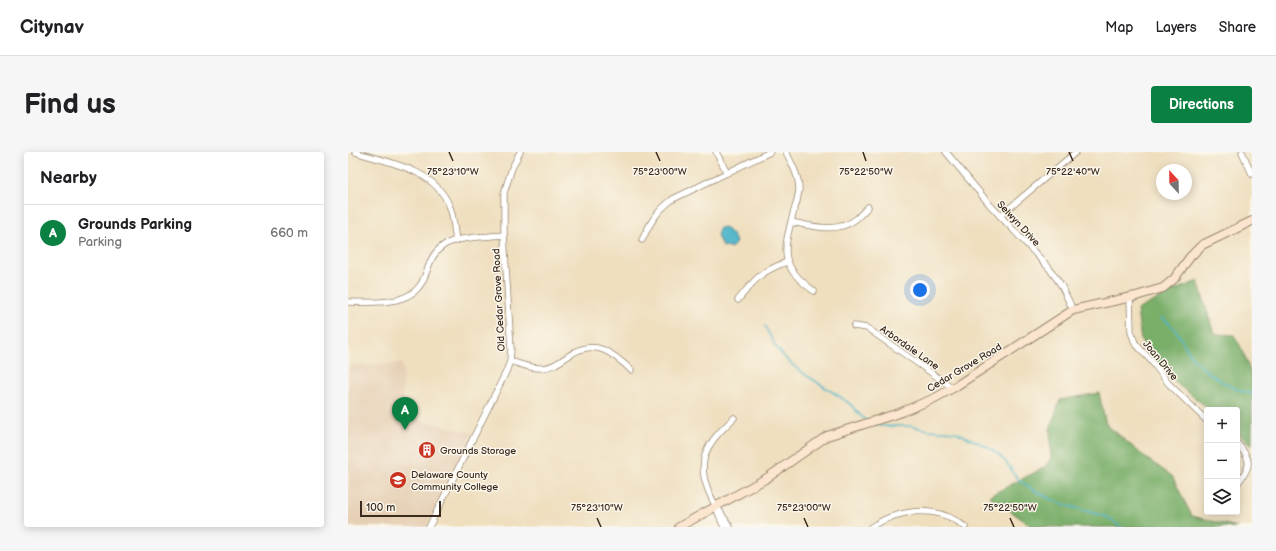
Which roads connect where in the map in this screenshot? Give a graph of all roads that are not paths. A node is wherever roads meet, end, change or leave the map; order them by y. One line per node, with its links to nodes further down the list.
1 (355, 152): 17 (street)
2 (520, 152): 15 (street, Old Cedar Grove Road)
3 (716, 152): 9 (street)
4 (770, 152): 9 (street)
5 (786, 152): 14 (street)
6 (947, 152): 12 (street, Selwyn Drive)
7 (1076, 152): 12 (street)
8 (1242, 152): 10 (street)
9 (727, 173): 16 (street)
10 (1252, 174)
11 (868, 207): 14 (street)
12 (1000, 216): 23 (street, Selwyn Drive)
13 (1252, 221): 20 (street, Cedar Grove Road)
14 (791, 222): 18 (street)
15 (504, 235): 17 (street); 25 (street, Old Cedar Grove Road)
16 (642, 240)
17 (456, 241): 22 (street)
18 (787, 262): 19 (street); 21 (street)
19 (814, 291)
20 (1130, 298): 23 (street, Cedar Grove Road); 29 (street, Joan Drive)
21 (738, 300)
22 (348, 302)
23 (1073, 310): 27 (street, Cedar Grove Road)
24 (854, 326): 27 (street, Arbordale Lane)
25 (510, 361): 26 (street); 33 (street, Old Cedar Grove Road)
26 (631, 370)
27 (953, 388): 32 (street, Cedar Grove Road)
28 (734, 418): 32 (street)
29 (1204, 418)
30 (1240, 445): 31 (street)
31 (1240, 480)
32 (716, 507): 34 (street, Cedar Grove Road); 35 (street); 36 (street)
33 (429, 527)
34 (679, 527)
35 (724, 527)
36 (730, 527)
37 (872, 527): 38 (street)
38 (965, 527)

